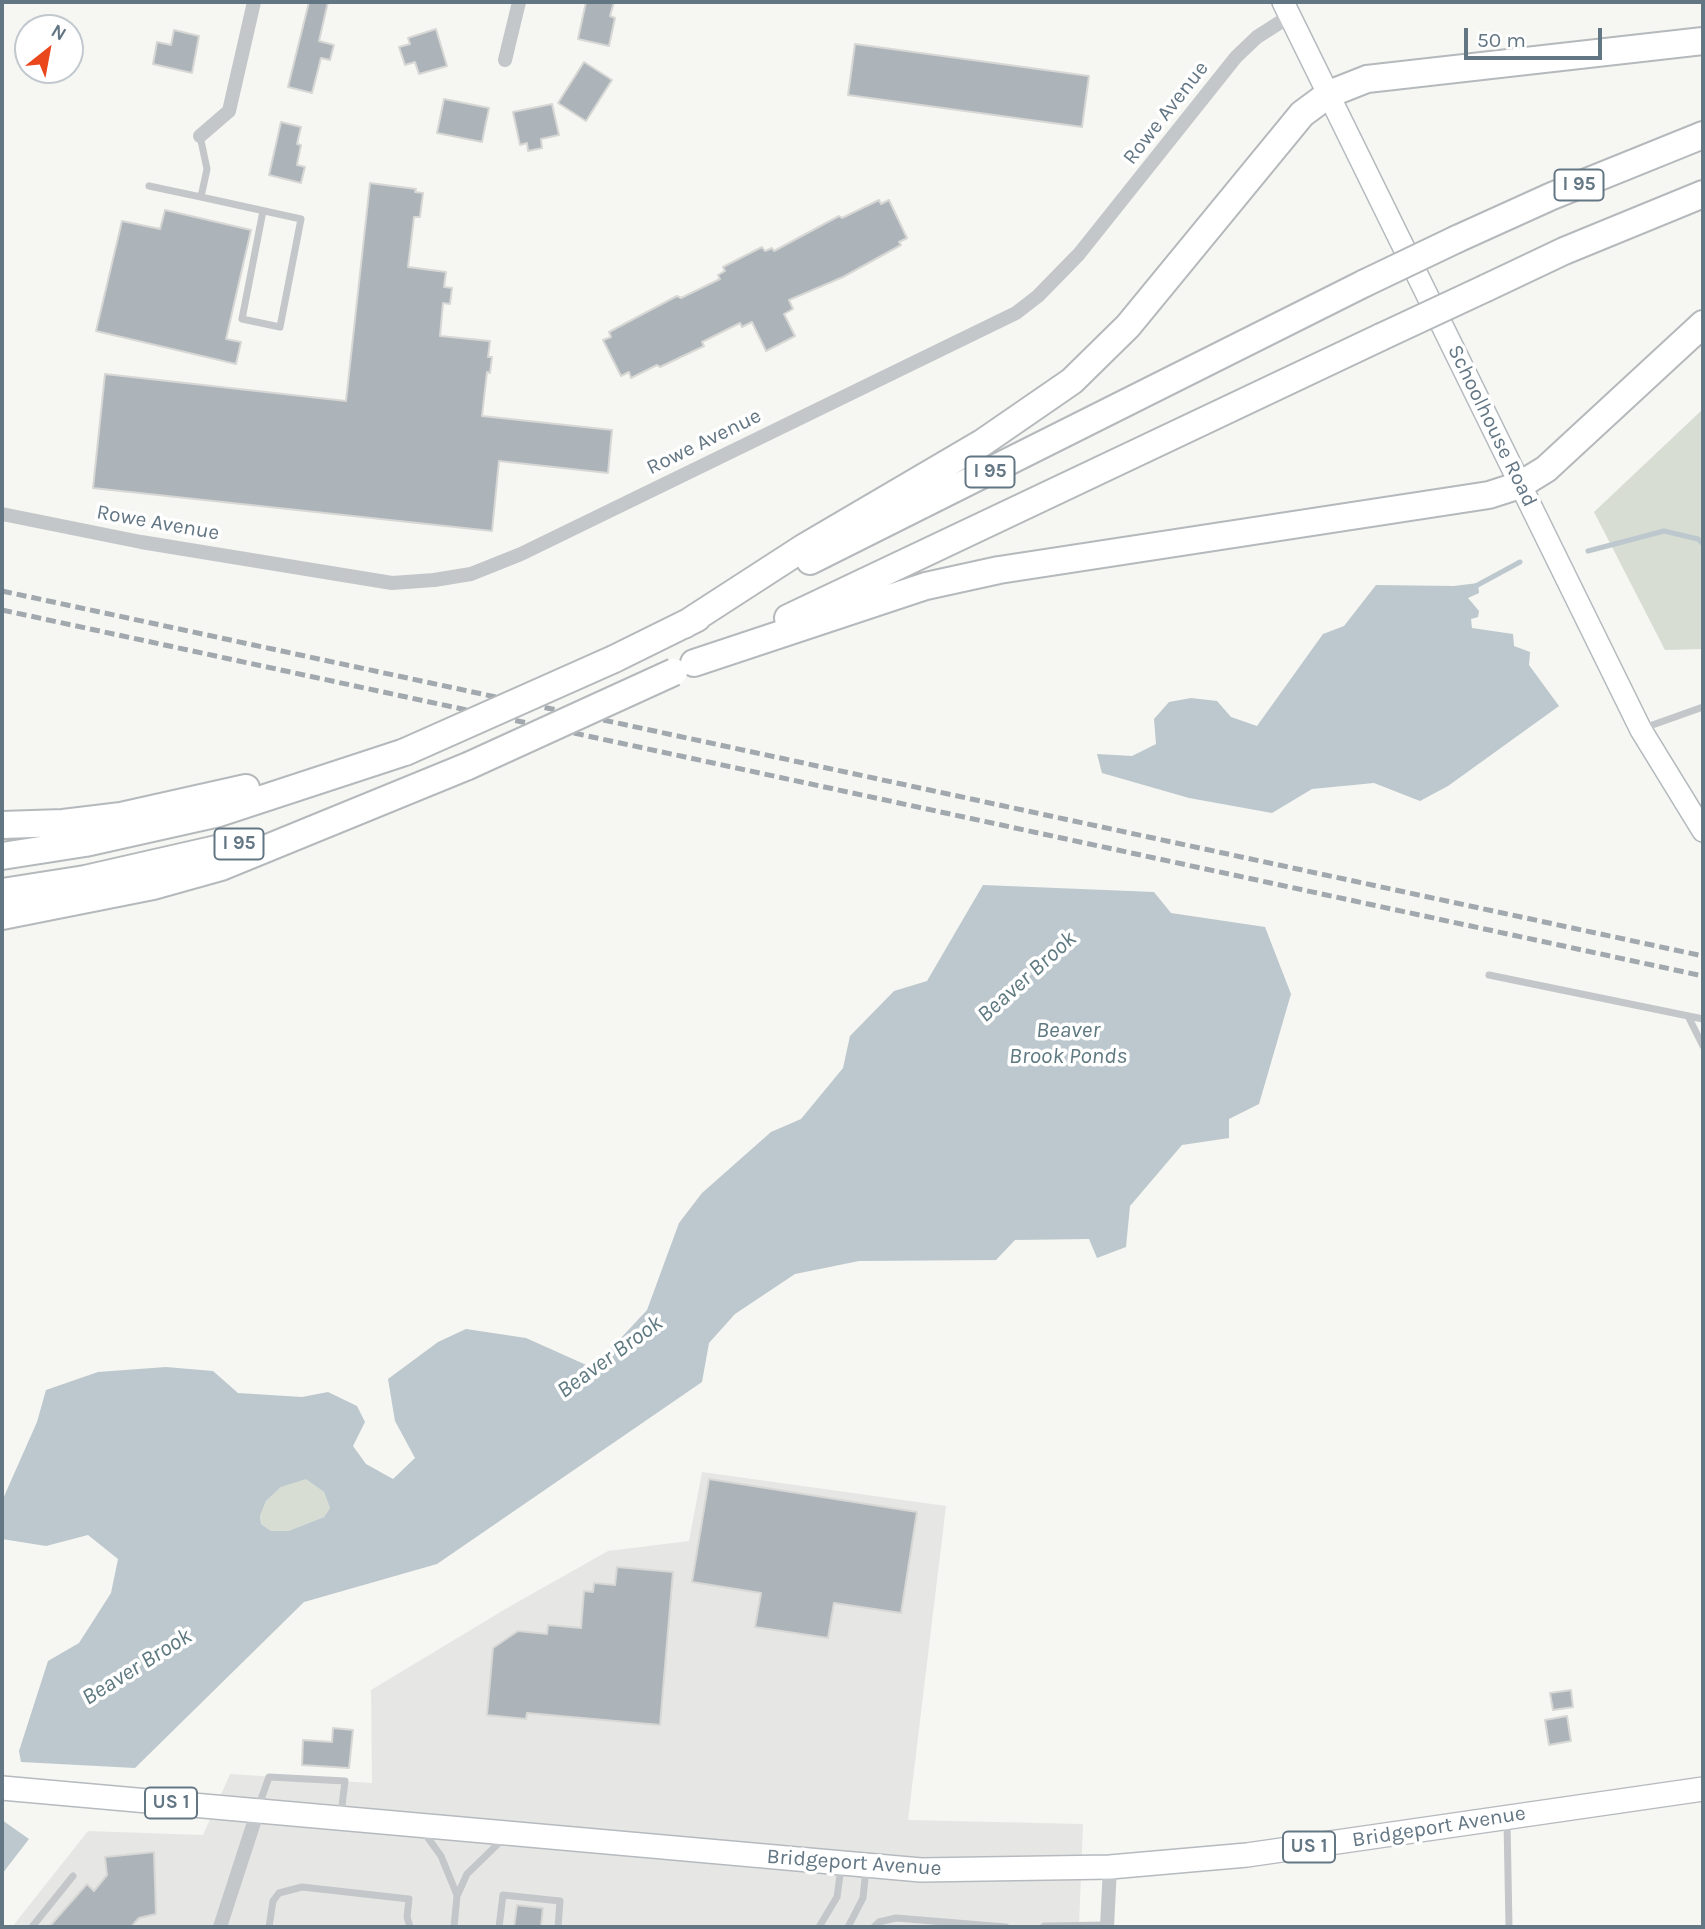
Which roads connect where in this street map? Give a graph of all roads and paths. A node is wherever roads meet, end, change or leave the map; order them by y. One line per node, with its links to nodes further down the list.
1 (254, 2): 8 (street)
2 (519, 2): 5 (street)
3 (1287, 9): 6 (main road, Schoolhouse Road); 15 (street, Rowe Avenue)
4 (1703, 41): 6 (highway)
5 (505, 60)
6 (1329, 94): 14 (main road, Schoolhouse Road); 16 (highway)
7 (1703, 135): 16 (highway, I 95, bridge)
8 (200, 136): 11 (lane)
9 (149, 186): 11 (lane)
10 (1703, 194): 17 (highway, I 95, bridge)
11 (201, 197): 12 (lane)
12 (263, 211): 12 (lane)
13 (1703, 324): 14 (highway)
14 (1520, 485): 17 (highway); 19 (main road, Schoolhouse Road)
15 (2, 514)
16 (684, 625): 20 (highway, I 95, bridge)
17 (684, 667): 21 (highway, I 95, bridge)
18 (1703, 707): 19 (lane)
19 (1641, 730): 23 (main road, Schoolhouse Road)
20 (405, 752): 22 (highway); 24 (highway, I 95)
21 (468, 766): 25 (highway, I 95); 26 (highway)
22 (2, 825)
23 (1703, 831)
24 (2, 856)
25 (2, 892)
26 (2, 916)
27 (1489, 975): 28 (lane)
28 (1688, 1016): 29 (lane); 30 (lane)
29 (1703, 1019)
30 (1703, 1046)
31 (2, 1788): 33 (main road, Bridgeport Avenue / US 1)
32 (1703, 1789): 34 (main road, Bridgeport Avenue / US 1)
33 (258, 1810): 35 (main road, Bridgeport Avenue / US 1); 35 (lane); 46 (street)
34 (1507, 1816): 40 (main road, Bridgeport Avenue / US 1); 56 (lane)
35 (341, 1818): 36 (main road, Bridgeport Avenue / US 1)
36 (419, 1825): 37 (main road, Bridgeport Avenue / US 1); 42 (lane)
37 (509, 1833): 38 (main road, Bridgeport Avenue / US 1); 42 (lane)
38 (841, 1864): 39 (main road, Bridgeport Avenue / US 1); 52 (lane)
39 (866, 1865): 40 (main road, Bridgeport Avenue / US 1); 53 (lane)
40 (1110, 1867): 44 (street)
41 (73, 1876): 45 (lane)
42 (457, 1896): 49 (lane)
43 (1044, 1926): 44 (lane)
44 (1107, 1926)
45 (32, 1927)
46 (220, 1927)
47 (269, 1927): 48 (lane)
48 (410, 1927)
49 (454, 1927)
50 (499, 1927): 51 (lane)
51 (558, 1927)
52 (819, 1927)
53 (848, 1927)
54 (874, 1927): 55 (lane)
55 (1006, 1927)
56 (1509, 1927)

